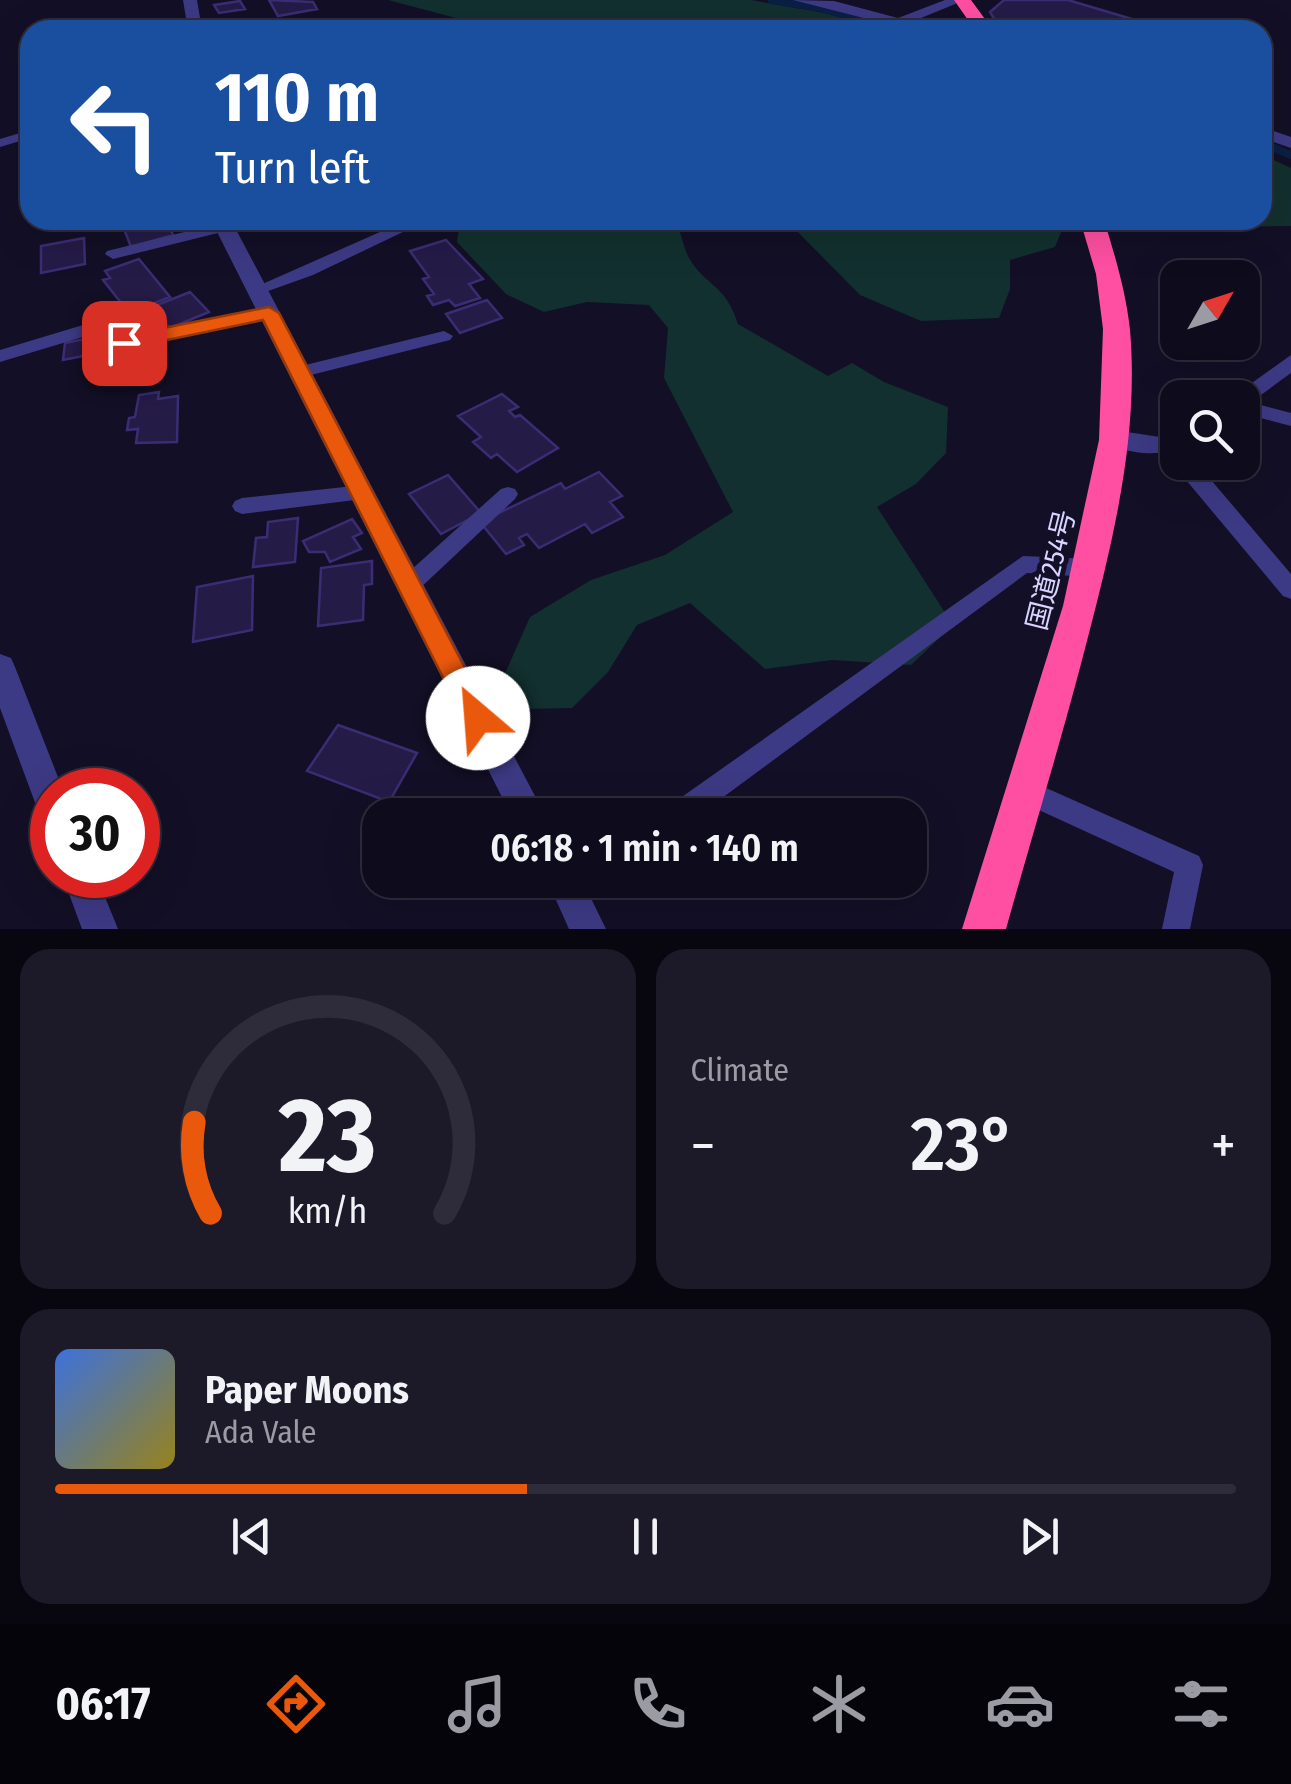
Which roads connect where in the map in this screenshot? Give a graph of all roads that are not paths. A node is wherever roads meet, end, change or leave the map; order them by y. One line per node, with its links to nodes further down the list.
1 (800, 0): 3 (street)
2 (960, 0): 4 (street); 5 (highway)
3 (880, 20)
4 (917, 20)
5 (976, 20)
6 (201, 230): 10 (lane)
7 (226, 230): 11 (street)
8 (398, 230): 11 (lane)
9 (1095, 230): 19 (highway, 国道254号)
10 (112, 254)
11 (263, 301): 13 (lane); 15 (street)
12 (444, 336): 15 (lane)
13 (0, 356)
14 (1291, 362): 16 (street)
15 (299, 372): 22 (street)
16 (1260, 385)
17 (1260, 411): 18 (lane)
18 (1291, 420)
19 (1114, 438): 20 (street); 25 (highway, 国道254号)
20 (1160, 448)
21 (1200, 480): 27 (lane)
22 (363, 492): 24 (lane); 26 (street)
23 (508, 494): 26 (lane)
24 (242, 506)
25 (1090, 568): 30 (highway, 国道254号); 32 (lane)
26 (408, 585): 31 (street)
27 (1291, 590)
28 (0, 667): 29 (street)
29 (38, 768)
30 (1026, 791): 37 (highway, 国道254号); 38 (lane)
31 (519, 798)
32 (701, 798)
33 (88, 898): 35 (street)
34 (579, 898): 36 (street)
35 (100, 929)
36 (588, 929)
37 (984, 929)
38 (1176, 929)

